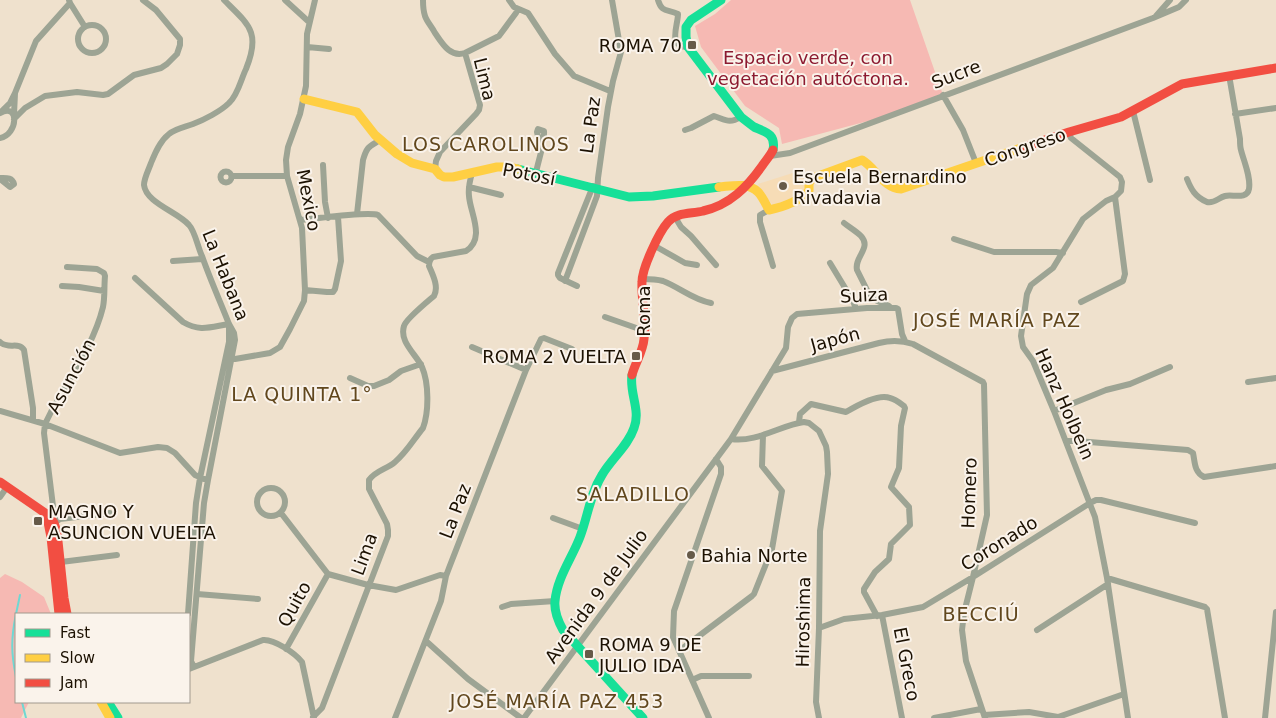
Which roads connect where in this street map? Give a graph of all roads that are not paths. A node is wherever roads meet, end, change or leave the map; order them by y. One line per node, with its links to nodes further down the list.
1 (143, 0): 28 (street)
2 (224, 0): 65 (street, La Habana)
3 (284, 0): 15 (street)
4 (315, 0): 15 (street, Mexico)
5 (423, 0): 20 (street, Lima)
6 (509, 0): 13 (street)
7 (612, 0): 23 (street, La Paz)
8 (658, 0): 18 (street)
9 (721, 0): 18 (main road)
10 (1170, 0): 14 (street, Sucre)
11 (1186, 0): 14 (street, Sucre)
12 (70, 2): 16 (street); 24 (street)
13 (518, 9): 20 (street); 23 (street)
14 (1153, 18): 25 (street, Sucre)
15 (309, 22): 17 (street, Mexico)
16 (85, 27): 16 (street)
17 (307, 47): 19 (street); 26 (street, Mexico)
18 (688, 47): 34 (main road)
19 (329, 49)
20 (465, 53): 43 (street, Lima)
21 (1276, 68): 22 (main road, Congreso)
22 (1228, 75): 31 (main road, Congreso); 32 (street)
23 (610, 91): 52 (street, La Paz)
24 (15, 93): 27 (street); 30 (street)
25 (943, 95): 40 (street, Sucre); 41 (street)
26 (304, 99): 38 (main road, Potosí); 47 (street, Mexico)
27 (14, 104): 28 (street); 33 (street)
28 (25, 108): 33 (street)
29 (1276, 108): 32 (street)
30 (1, 112): 33 (street)
31 (1133, 112): 36 (main road, Congreso); 49 (street)
32 (1236, 114): 48 (street)
33 (14, 117): 37 (street)
34 (741, 117): 35 (street); 40 (main road)
35 (685, 130)
36 (1069, 132): 41 (main road, Congreso); 54 (street)
37 (1, 138)
38 (380, 140): 43 (main road, Potosí); 56 (street)
39 (541, 149): 45 (street)
40 (770, 156): 50 (main road)
41 (976, 163): 55 (main road, Congreso)
42 (324, 165): 59 (street)
43 (435, 169): 44 (main road, Potosí)
44 (472, 173): 45 (main road, Potosí); 51 (street)
45 (536, 173): 52 (main road, Potosí)
46 (232, 176): 47 (street)
47 (288, 176): 60 (street, Mexico)
48 (1187, 178)
49 (1150, 180)
50 (749, 186): 52 (main road, Potosí); 55 (main road); 58 (main road)
51 (469, 187): 53 (street); 67 (street)
52 (595, 189): 76 (street)
53 (501, 195)
54 (1115, 197): 64 (street, Hanz Holbein); 79 (street)
55 (769, 210): 71 (street)
56 (357, 214): 57 (street); 67 (street)
57 (338, 216): 59 (street); 78 (street)
58 (674, 217): 63 (main road, Roma); 70 (street)
59 (328, 218): 60 (street)
60 (300, 220): 78 (street, Mexico)
61 (844, 223): 81 (street)
62 (954, 238): 64 (street)
63 (655, 246): 69 (street); 74 (main road, Roma)
64 (1063, 253): 100 (street, Hanz Holbein)
65 (202, 259): 66 (street); 85 (street, La Habana)
66 (173, 261)
67 (429, 262): 92 (street, Lima)
68 (830, 263): 82 (street)
69 (697, 265)
70 (716, 265)
71 (773, 266)
72 (67, 267): 77 (street, Asunción)
73 (136, 278): 85 (street)
74 (642, 279): 80 (street); 86 (main road, Roma)
75 (62, 286): 77 (street)
76 (577, 286)
77 (104, 290): 103 (street, Asunción)
78 (305, 290): 91 (street, Mexico)
79 (1081, 302)
80 (711, 303)
81 (893, 307): 82 (street, Suiza); 87 (street, Suiza)
82 (856, 310): 83 (street, Suiza)
83 (797, 314): 95 (street, Avenida 9 de Julio)
84 (604, 317): 86 (street)
85 (229, 324): 91 (street, La Habana)
86 (645, 331): 120 (main road, Roma)
87 (905, 341): 95 (street, Japón); 125 (street, Homero)
88 (0, 342): 101 (street)
89 (472, 347): 94 (street)
90 (572, 349): 94 (street, La Paz)
91 (229, 358): 109 (street); 110 (street, La Habana)
92 (421, 364): 96 (street); 127 (street, Lima)
93 (1170, 367): 100 (street)
94 (526, 370): 124 (street, La Paz)
95 (772, 371): 105 (street, Avenida 9 de Julio)
96 (350, 378)
97 (1276, 378): 98 (street)
98 (1248, 382)
99 (0, 411): 101 (street)
100 (1054, 411): 106 (street, Hanz Holbein)
101 (33, 419): 103 (street)
102 (799, 422): 104 (street); 136 (street, El Greco); 137 (street, Hiroshima)
103 (46, 424): 109 (street); 118 (street, Asunción)
104 (763, 435): 105 (street); 142 (street)
105 (731, 439): 107 (street, Avenida 9 de Julio)
106 (1066, 441): 108 (street); 113 (street, Hanz Holbein)
107 (716, 459): 140 (street, Avenida 9 de Julio); 142 (street)
108 (1276, 466)
109 (200, 478): 110 (street); 135 (street)
110 (208, 480): 128 (street, La Habana)
111 (4, 484): 112 (street); 114 (main road)
112 (0, 498)
113 (1090, 503): 119 (street); 125 (street, Coronado); 126 (street, Hanz Holbein)
114 (32, 504): 118 (main road); 133 (main road)
115 (110, 513): 118 (street)
116 (280, 513): 116 (street); 123 (street)
117 (553, 518): 120 (street)
118 (53, 521): 122 (main road, Asunción)
119 (1195, 524)
120 (583, 529): 130 (main road, Roma)
121 (117, 555): 122 (street)
122 (61, 562): 134 (main road, Asunción)
123 (328, 574): 127 (street); 141 (street, Quito)
124 (446, 576): 127 (street); 139 (street, La Paz)
125 (973, 577): 136 (street, Coronado); 149 (street, Homero)
126 (1108, 581): 138 (street); 146 (street, Hanz Holbein); 161 (street)
127 (368, 585): 150 (street, Lima)
128 (197, 594): 129 (street); 143 (street, La Habana)
129 (258, 599)
130 (555, 601): 131 (street); 140 (main road, Roma)
131 (502, 607)
132 (1276, 612): 162 (street)
133 (59, 613)
134 (67, 613)
135 (188, 613)
136 (880, 616): 137 (street, Coronado); 158 (street, El Greco)
137 (819, 628): 157 (street, Hiroshima)
138 (1037, 630)
139 (426, 641): 153 (street, La Paz); 154 (street)
140 (577, 646): 154 (street, Avenida 9 de Julio); 155 (main road, Roma)
141 (286, 649): 143 (street); 150 (street)
142 (680, 651): 145 (street)
143 (191, 664)
144 (749, 676): 145 (street)
145 (692, 680): 156 (street)
146 (1124, 694): 149 (street); 160 (street, Hanz Holbein)
147 (102, 703): 151 (main road)
148 (111, 704): 152 (main road)
149 (983, 714): 159 (street)
150 (314, 717)
151 (110, 718)
152 (118, 718)
153 (396, 718)
154 (523, 718)
155 (643, 718)
156 (709, 718)
157 (819, 718)
158 (902, 718)
159 (934, 718)
160 (1128, 718)
161 (1225, 718)
162 (1265, 718)

